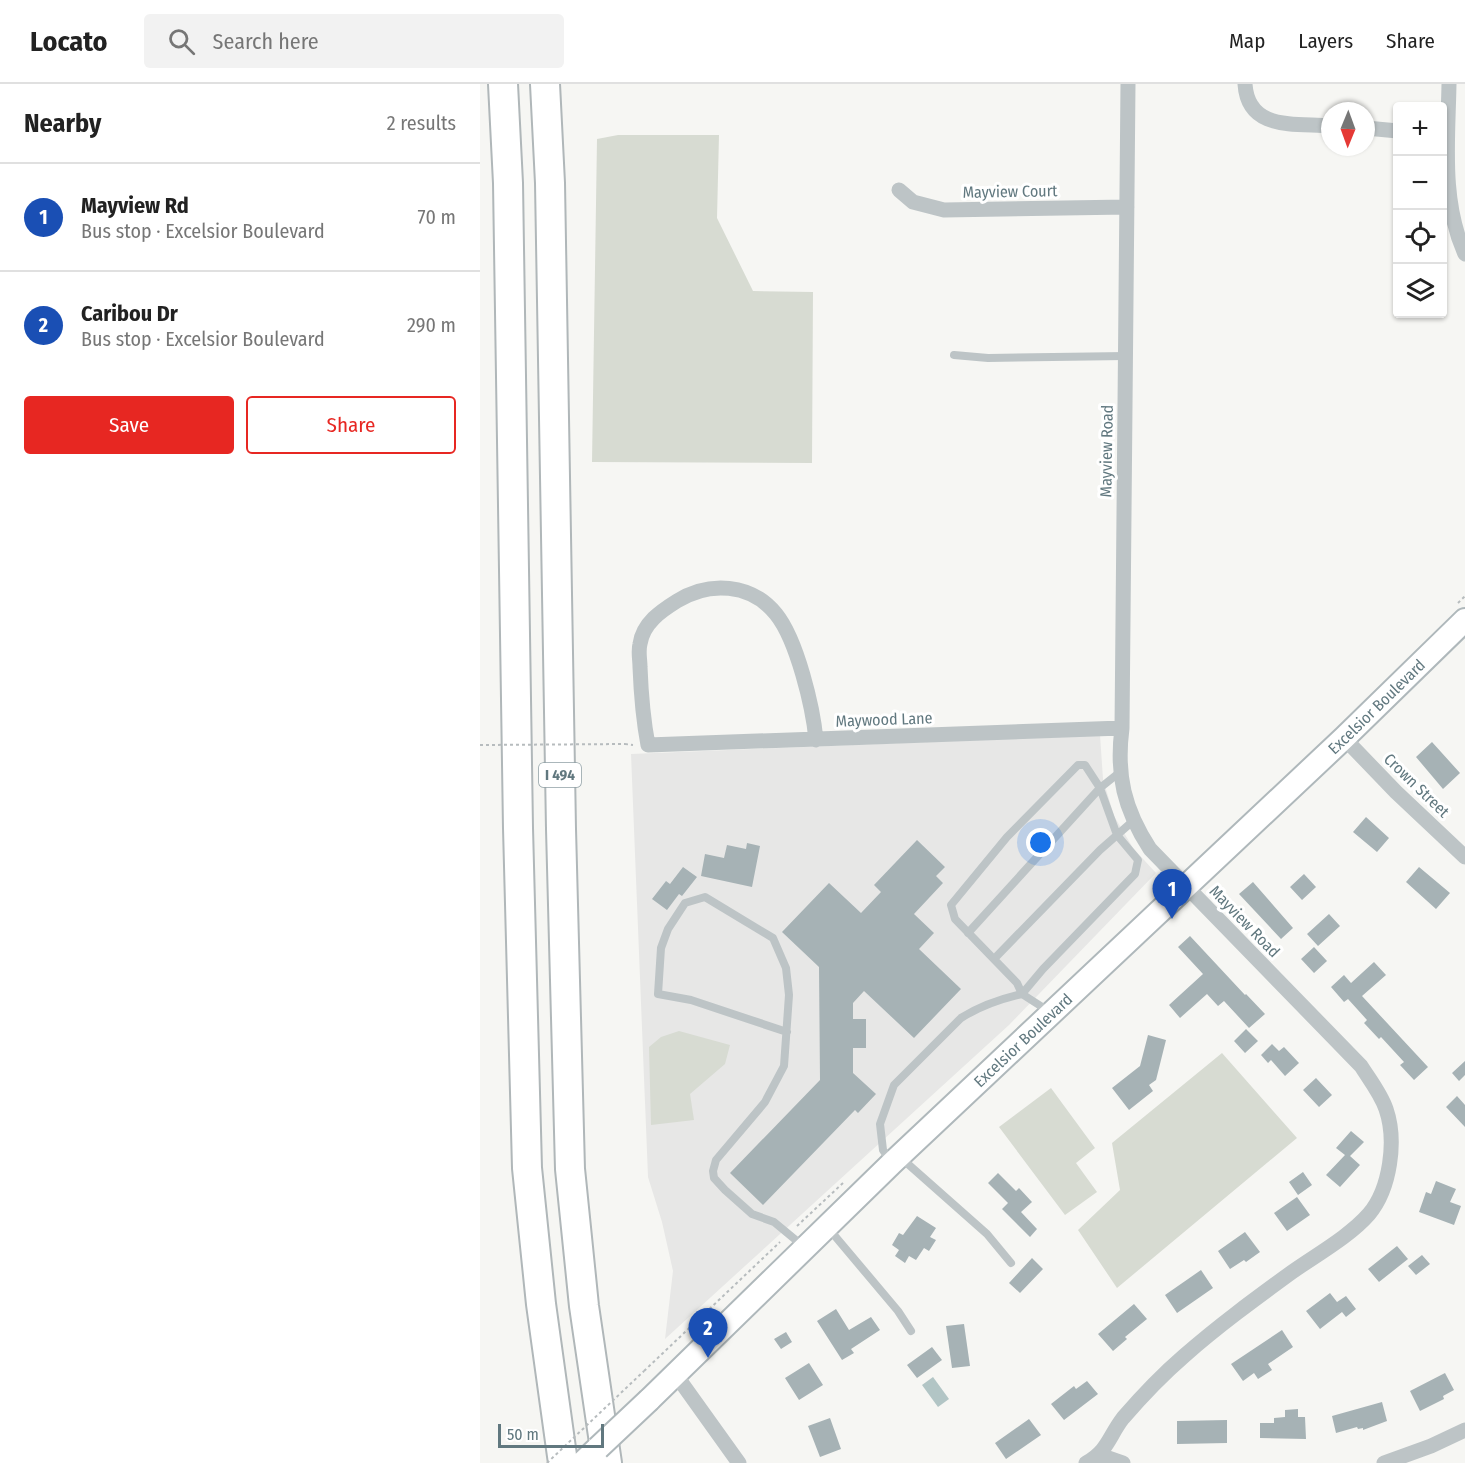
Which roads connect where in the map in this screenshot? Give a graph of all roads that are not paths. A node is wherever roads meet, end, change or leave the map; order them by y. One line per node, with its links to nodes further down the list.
1 (503, 84): 39 (highway, I 494)
2 (545, 84): 41 (highway, I 494)
3 (1128, 84): 12 (street, Mayview Road)
4 (1245, 84): 7 (street)
5 (1449, 84): 6 (street)
6 (1447, 110)
7 (1321, 125)
8 (1375, 130): 9 (street)
9 (1393, 131)
10 (1446, 156): 13 (street)
11 (899, 190): 12 (street, Mayview Court)
12 (1127, 207): 15 (street, Mayview Road)
13 (1465, 254)
14 (954, 355): 15 (lane)
15 (1125, 356): 17 (street, Mayview Road)
16 (1465, 620): 18 (main road, Excelsior Boulevard)
17 (1122, 728): 19 (street, Maywood Lane); 20 (street, Mayview Road)
18 (1344, 738): 24 (street, Crown Street); 25 (main road, Excelsior Boulevard)
19 (816, 740): 19 (street, Maywood Lane)
20 (1120, 772): 21 (lane); 22 (street, Mayview Road)
21 (1100, 788): 23 (lane); 26 (lane); 26 (lane)
22 (1133, 821): 23 (lane); 25 (street, Mayview Road)
23 (1117, 835): 27 (lane); 28 (lane)
24 (1465, 857)
25 (1187, 886): 29 (main road, Excelsior Boulevard); 38 (street, Mayview Road)
26 (968, 933): 27 (lane)
27 (994, 959): 28 (lane)
28 (1022, 994): 29 (lane); 31 (lane)
29 (1052, 1013): 31 (main road, Excelsior Boulevard)
30 (786, 1032): 30 (lane); 33 (lane)
31 (896, 1160): 32 (main road, Excelsior Boulevard); 34 (lane)
32 (826, 1226): 33 (main road, Excelsior Boulevard); 35 (lane)
33 (804, 1247): 36 (main road, Excelsior Boulevard)
34 (1011, 1263)
35 (911, 1331)
36 (675, 1375): 40 (main road, Excelsior Boulevard, bridge); 42 (street)
37 (1465, 1430): 45 (street)
38 (1100, 1455): 43 (street); 44 (street)
39 (563, 1463)
40 (582, 1463)
41 (607, 1463)
42 (739, 1463)
43 (1086, 1463)
44 (1123, 1463)
45 (1384, 1463)

